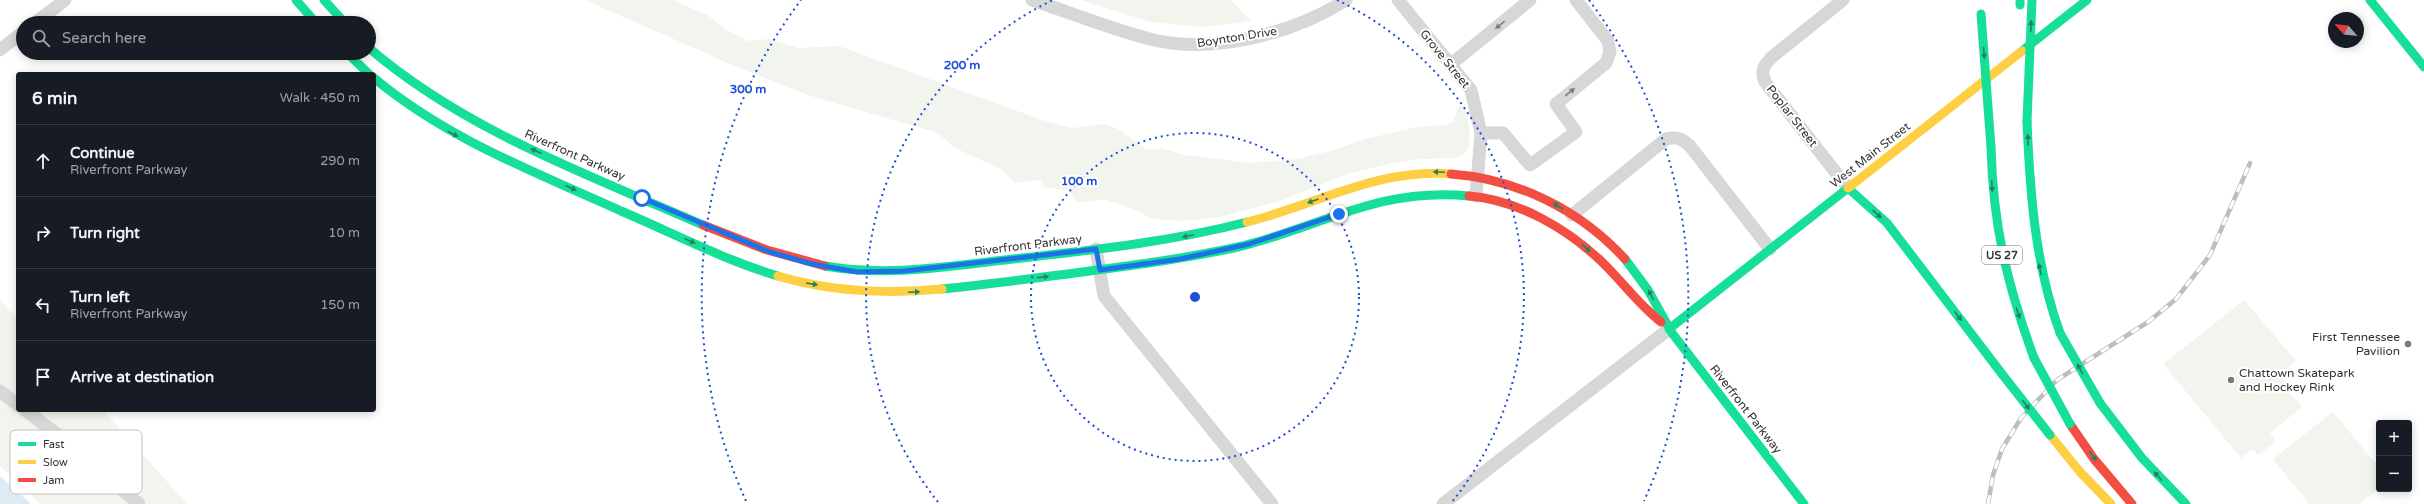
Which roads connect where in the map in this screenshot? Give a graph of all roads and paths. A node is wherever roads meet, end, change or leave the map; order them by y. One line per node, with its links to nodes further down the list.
1 (65, 0): 15 (street)
2 (296, 0): 16 (main road)
3 (324, 0): 17 (main road)
4 (1032, 0): 5 (street, Boynton Drive)
5 (1346, 0)
6 (1398, 0): 22 (street, Grove Street)
7 (1530, 0): 22 (street, one-way to 22)
8 (1576, 0): 29 (street, one-way to 8)
9 (1843, 0): 31 (street, Poplar Street)
10 (2032, 0): 28 (main road, one-way to 10, bridge)
11 (2087, 0): 31 (main road, West Main Street)
12 (2370, 0): 24 (main road)
13 (2020, 10): 28 (main road, US 27, bridge)
14 (1981, 11): 48 (main road, US 27, one-way to 48, bridge)
15 (44, 16)
16 (310, 16)
17 (339, 16)
18 (16, 37): 19 (street)
19 (0, 50)
20 (376, 54): 23 (main road, Riverfront Parkway)
21 (355, 60): 25 (main road, Riverfront Parkway)
22 (1450, 65): 29 (street, Grove Street)
23 (389, 66): 26 (street); 34 (main road, Riverfront Parkway, one-way to 23)
24 (2424, 67)
25 (368, 72)
26 (376, 75)
27 (376, 80): 36 (main road, Riverfront Parkway, one-way to 36)
28 (2027, 121): 49 (main road, US 27, one-way to 28, bridge)
29 (1481, 133): 30 (street, Grove Street)
30 (1478, 178): 32 (street, Grove Street); 33 (main road, Riverfront Parkway, one-way to 30); 34 (main road, Riverfront Parkway, one-way to 34)
31 (1848, 188): 35 (main road, West Main Street); 47 (main road, one-way to 47, bridge)
32 (1476, 196): 36 (main road, Riverfront Parkway); 37 (main road, Riverfront Parkway, one-way to 37)
33 (1572, 215): 35 (street); 37 (main road, Riverfront Parkway, one-way to 33)
34 (1096, 249): 36 (street)
35 (1770, 249): 37 (main road, West Main Street)
36 (1100, 270): 44 (street)
37 (1669, 329): 45 (street); 46 (main road, Riverfront Parkway)
38 (0, 391): 39 (street)
39 (16, 403)
40 (28, 412): 41 (street)
41 (51, 430)
42 (127, 494): 43 (street)
43 (139, 504)
44 (1272, 504)
45 (1443, 504)
46 (1804, 504)
47 (2111, 504)
48 (2132, 504)
49 (2186, 504)

